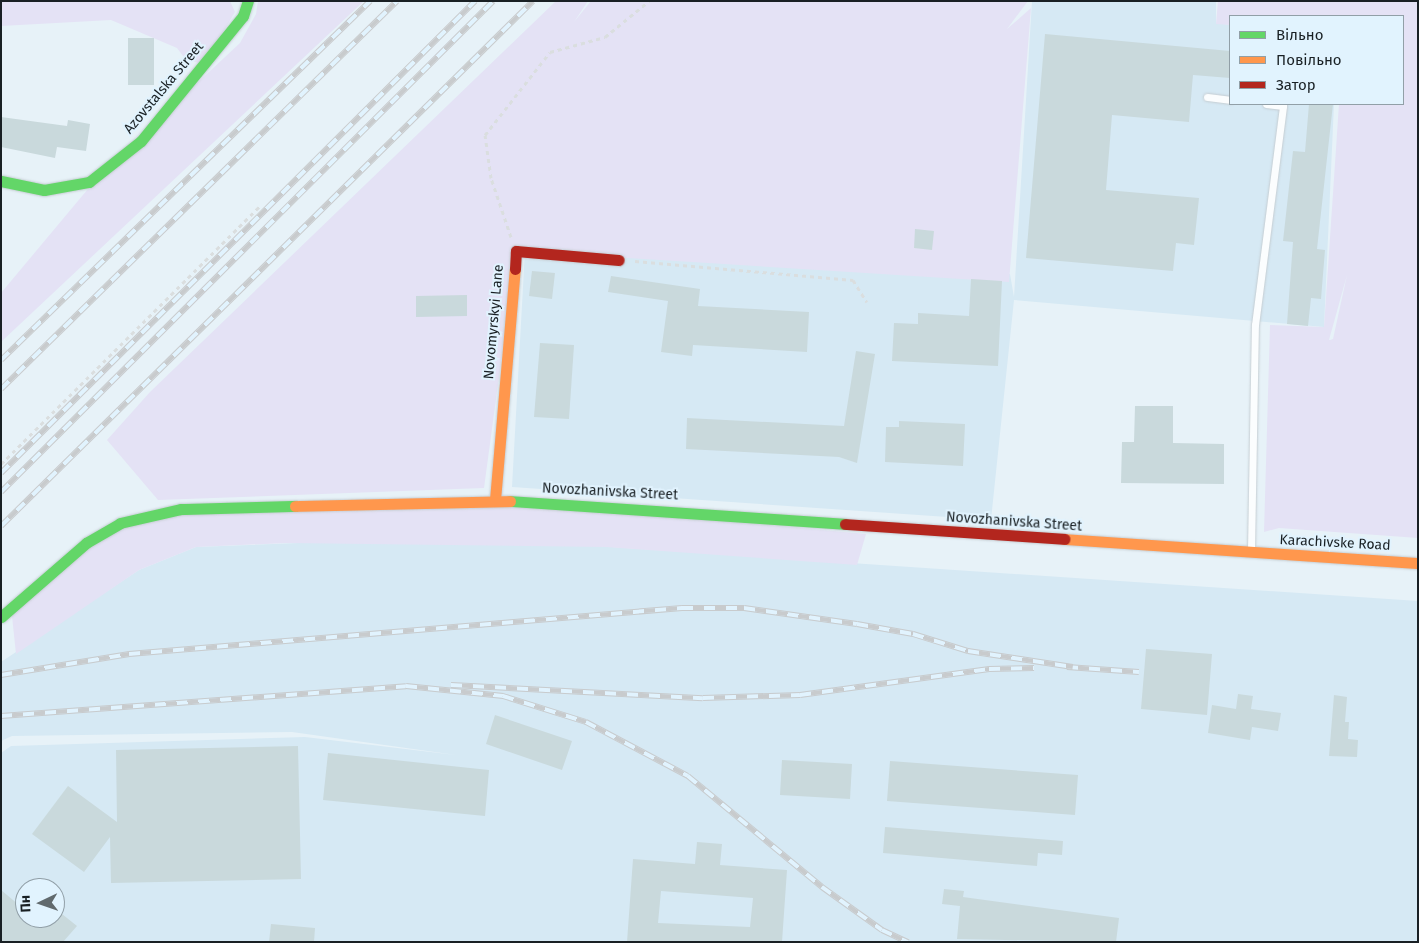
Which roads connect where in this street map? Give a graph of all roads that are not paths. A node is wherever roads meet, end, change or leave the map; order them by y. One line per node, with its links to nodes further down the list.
1 (248, 1): 5 (street, Azovstalska Street)
2 (1207, 97): 3 (lane)
3 (1229, 100)
4 (1274, 105): 8 (lane)
5 (1, 181)
6 (619, 260): 7 (street, Novomyrskyi Lane)
7 (494, 500): 8 (street, Novozhanivska Street); 10 (street, Novozhanivska Street)
8 (1251, 553): 9 (street, Karachivske Road)
9 (1418, 563)
10 (1, 617)

